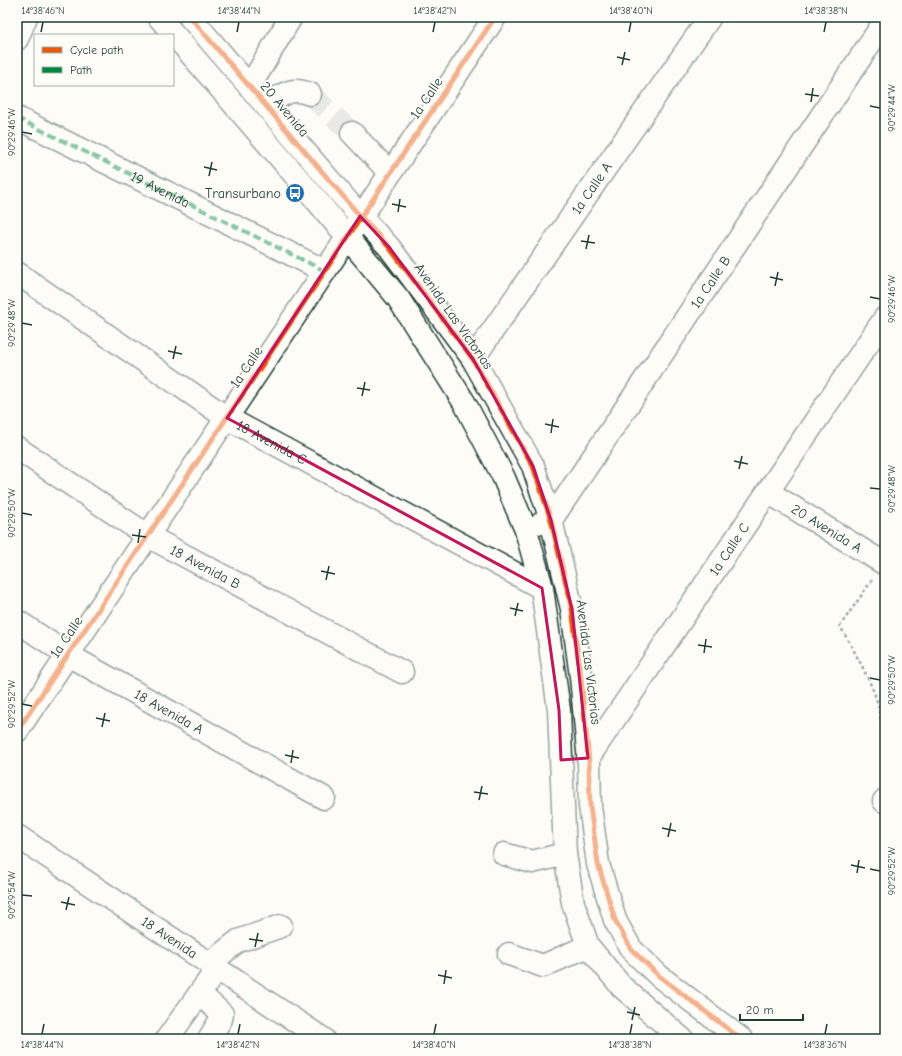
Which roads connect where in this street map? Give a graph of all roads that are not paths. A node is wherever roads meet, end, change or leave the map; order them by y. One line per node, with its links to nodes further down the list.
1 (26, 17): 10 (street)
2 (159, 17): 8 (street)
3 (190, 17): 11 (street, 20 Avenida)
4 (291, 17): 11 (street)
5 (495, 17): 16 (street, 1a Calle)
6 (710, 17): 22 (street, 1a Calle A)
7 (885, 21): 26 (street, 1a Calle B)
8 (174, 34)
9 (174, 34): 18 (street)
10 (17, 38)
11 (250, 86): 13 (street, 20 Avenida)
12 (310, 94): 13 (street)
13 (266, 105): 17 (street, 20 Avenida)
14 (17, 118): 19 (street, 19 Avenida)
15 (352, 133): 16 (street)
16 (390, 173): 17 (street, 1a Calle)
17 (360, 216): 18 (street, 1a Calle); 22 (street, Avenida Las Victorias)
18 (348, 237): 19 (street, 1a Calle); 27 (street)
19 (325, 271): 23 (street, 1a Calle)
20 (17, 273): 23 (street, 18 Avenida C)
21 (885, 318): 25 (street, 1a Calle C)
22 (473, 359): 26 (street, Avenida Las Victorias)
23 (227, 418): 28 (street, 1a Calle); 30 (street, 18 Avenida C)
24 (17, 448): 28 (street, 18 Avenida B)
25 (768, 492): 29 (street, 20 Avenida A); 35 (street, 1a Calle C)
26 (551, 520): 27 (street); 35 (street, Avenida Las Victorias)
27 (526, 530): 30 (street)
28 (148, 536): 32 (street, 1a Calle); 33 (street, 18 Avenida B)
29 (884, 564)
30 (542, 588): 36 (street)
31 (17, 621): 32 (street, 18 Avenida A)
32 (68, 655): 34 (street, 1a Calle); 37 (street, 18 Avenida A)
33 (402, 672)
34 (17, 731)
35 (588, 758): 36 (street); 50 (street, Avenida Las Victorias)
36 (561, 760): 40 (street)
37 (324, 798)
38 (17, 836): 44 (street, 18 Avenida)
39 (504, 854): 40 (street)
40 (565, 854): 42 (street)
41 (281, 926): 44 (street)
42 (588, 946): 43 (street); 49 (street)
43 (509, 954)
44 (213, 966): 45 (street); 48 (street, 18 Avenida)
45 (200, 994): 46 (street); 47 (street)
46 (167, 1039)
47 (209, 1039)
48 (323, 1039)
49 (682, 1039)
50 (741, 1039)

